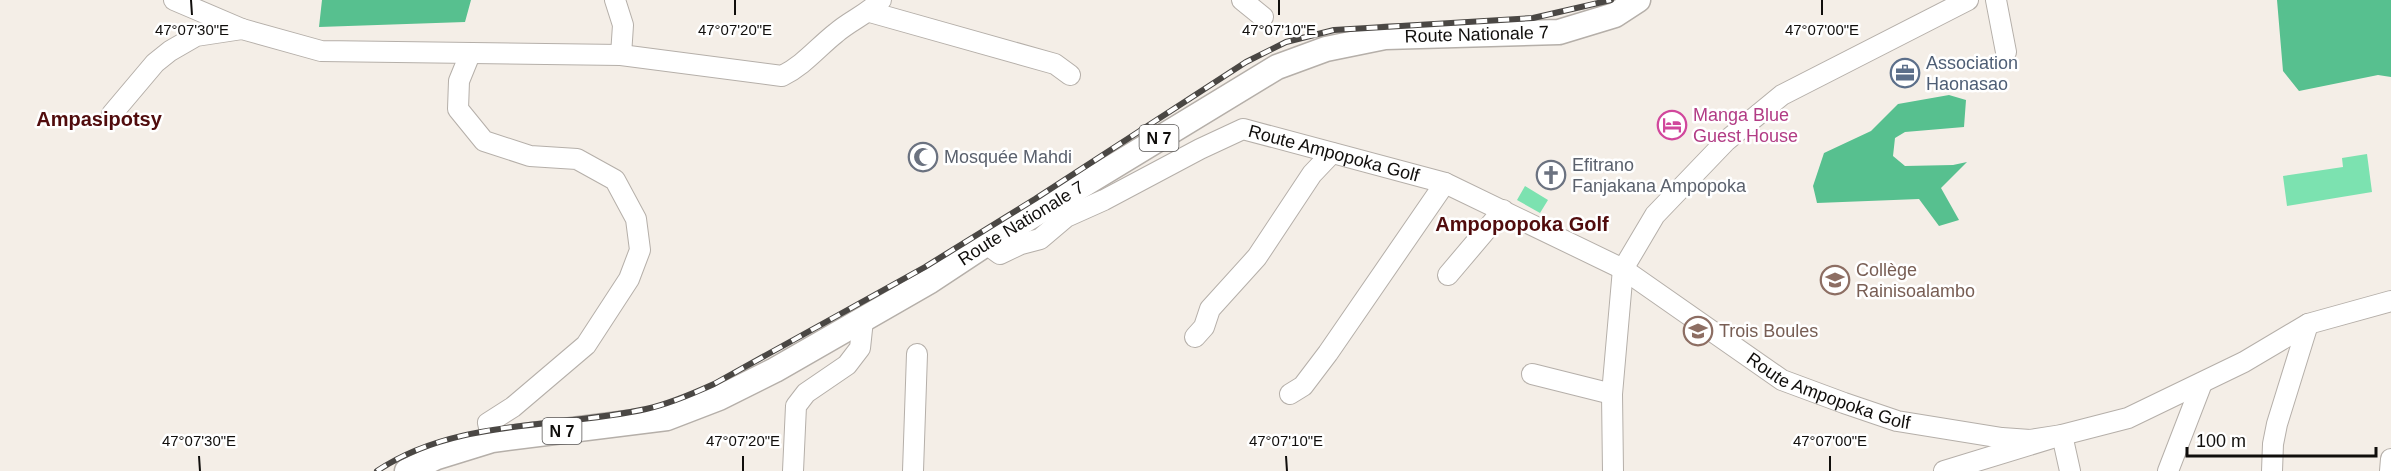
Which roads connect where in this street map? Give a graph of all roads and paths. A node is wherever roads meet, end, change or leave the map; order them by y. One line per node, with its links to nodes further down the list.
1 (174, 0): 9 (street)
2 (615, 0): 12 (street)
3 (1242, 0): 8 (street)
4 (1638, 0): 18 (main road, Route Nationale 7 / N 7)
5 (1968, 0): 19 (street)
6 (1996, 0): 10 (street)
7 (875, 6): 12 (street); 13 (street)
8 (1263, 17)
9 (242, 29): 11 (street); 14 (street)
10 (2006, 52)
11 (470, 54): 12 (street); 31 (street)
12 (621, 55)
13 (1070, 75)
14 (112, 114)
15 (1332, 153): 16 (street, Route Ampopoka Golf); 18 (street, Route Ampopoka Golf); 24 (street)
16 (1445, 183): 17 (street, Route Ampopoka Golf); 28 (street)
17 (1503, 210): 19 (street, Route Ampopoka Golf); 20 (street)
18 (986, 244): 22 (main road, Route Nationale 7 / N 7)
19 (1623, 269): 29 (street); 30 (street, Route Ampopoka Golf)
20 (1448, 275)
21 (2391, 301): 23 (street)
22 (863, 320): 31 (main road, Route Nationale 7 / N 7); 35 (street)
23 (2308, 324): 27 (street); 40 (street)
24 (1195, 337)
25 (918, 354): 36 (street)
26 (1532, 374): 29 (street)
27 (2202, 383): 30 (street); 39 (street)
28 (1290, 394)
29 (1612, 394): 37 (street)
30 (2062, 435): 33 (street); 38 (street)
31 (492, 440): 34 (main road, Route Nationale 7 / N 7)
32 (2391, 459): 41 (street)
33 (1946, 470)
34 (407, 471)
35 (793, 471)
36 (913, 471)
37 (1613, 471)
38 (2070, 471)
39 (2168, 471)
40 (2272, 471)
41 (2390, 471)

